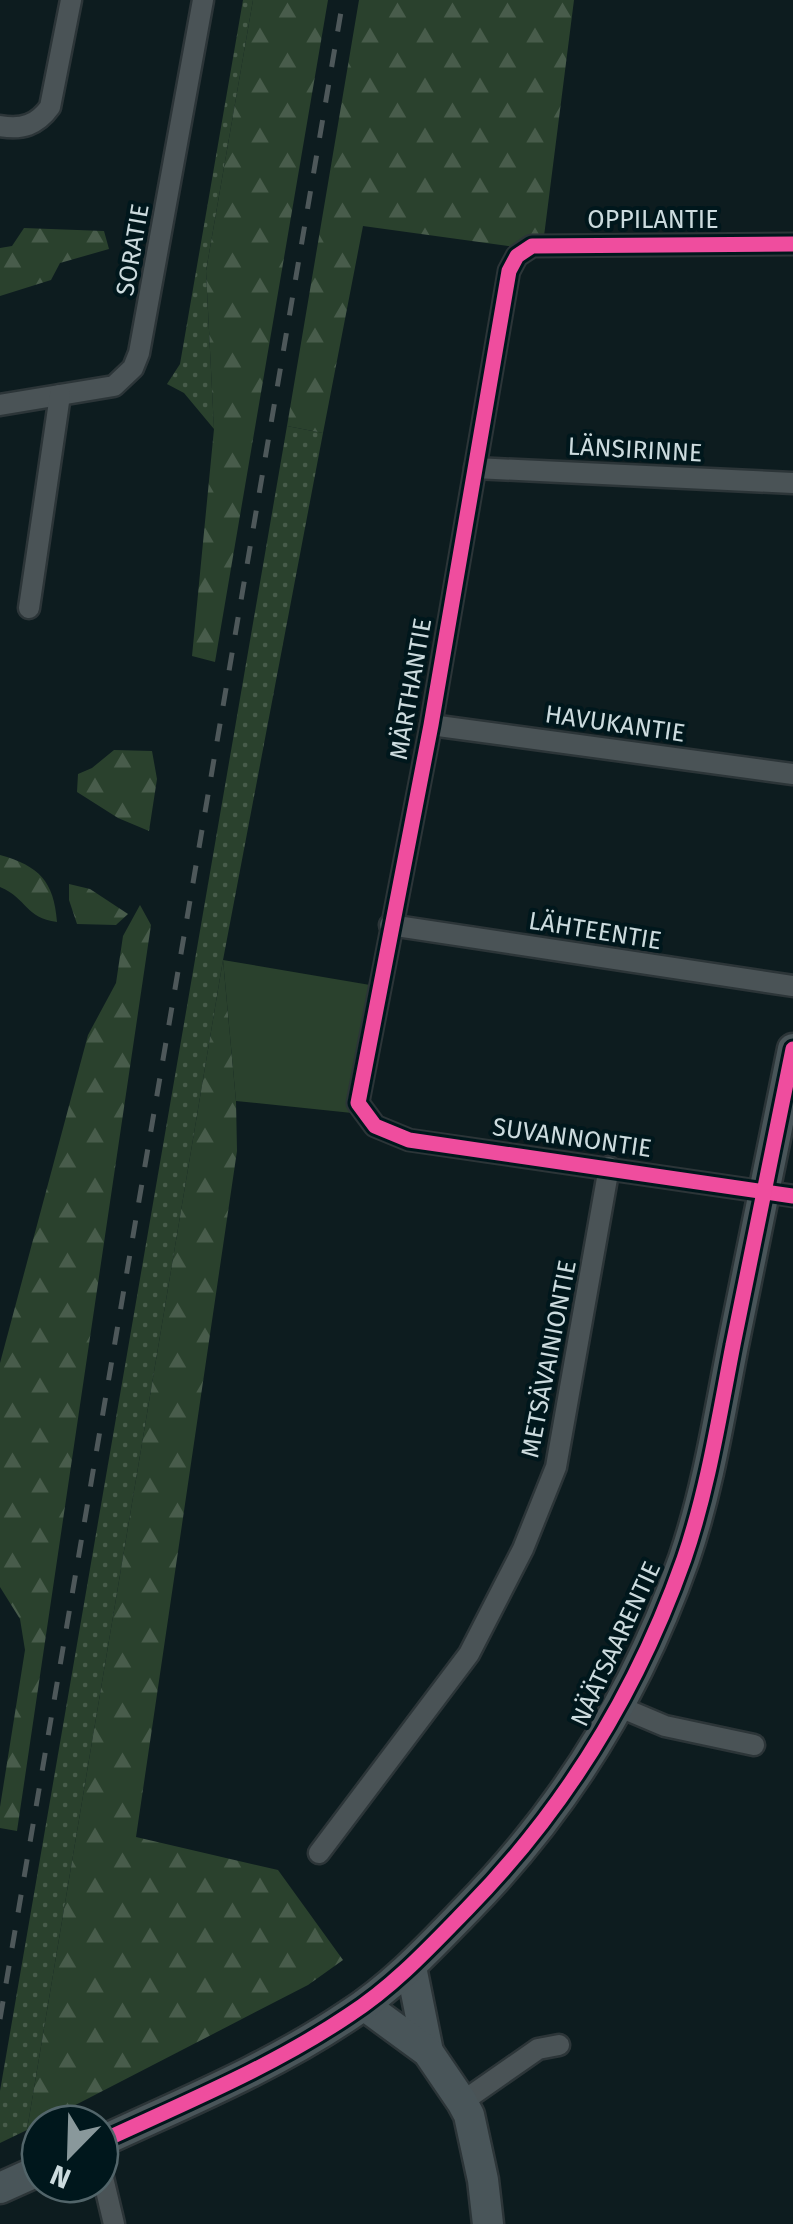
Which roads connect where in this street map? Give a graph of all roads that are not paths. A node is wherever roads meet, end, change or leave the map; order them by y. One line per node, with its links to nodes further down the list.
1 (72, 0): 3 (street)
2 (204, 0): 6 (street, SORATIE)
3 (0, 126)
4 (793, 244): 5 (street, OPPILANTIE)
5 (517, 256): 8 (street, MÄRTHANTIE)
6 (60, 395): 7 (street, SORATIE); 10 (street)
7 (0, 405)
8 (475, 468): 9 (street, LÄNSIRINNE); 11 (street, MÄRTHANTIE)
9 (793, 483)
10 (29, 608)
11 (431, 724): 12 (street, HAVUKANTIE); 13 (street, MÄRTHANTIE)
12 (793, 774)
13 (390, 926): 14 (street, LÄHTEENTIE); 16 (street, MÄRTHANTIE)
14 (793, 986)
15 (793, 1048): 18 (street, NÄÄTSAARENTIE)
16 (376, 1126): 17 (street, SUVANNONTIE)
17 (609, 1167): 18 (street, SUVANNONTIE); 21 (street, METSÄVAINIONTIE)
18 (778, 1194): 19 (street, NÄÄTSAARENTIE)
19 (620, 1707): 20 (street); 22 (street, NÄÄTSAARENTIE)
20 (754, 1745)
21 (320, 1853)
22 (410, 1967): 23 (street, NÄÄTSAARENTIE); 25 (street)
23 (364, 2005): 25 (street); 27 (street, NÄÄTSAARENTIE)
24 (558, 2045): 26 (street)
25 (428, 2052): 26 (street)
26 (462, 2102): 28 (street)
27 (120, 2133)
28 (488, 2224)

